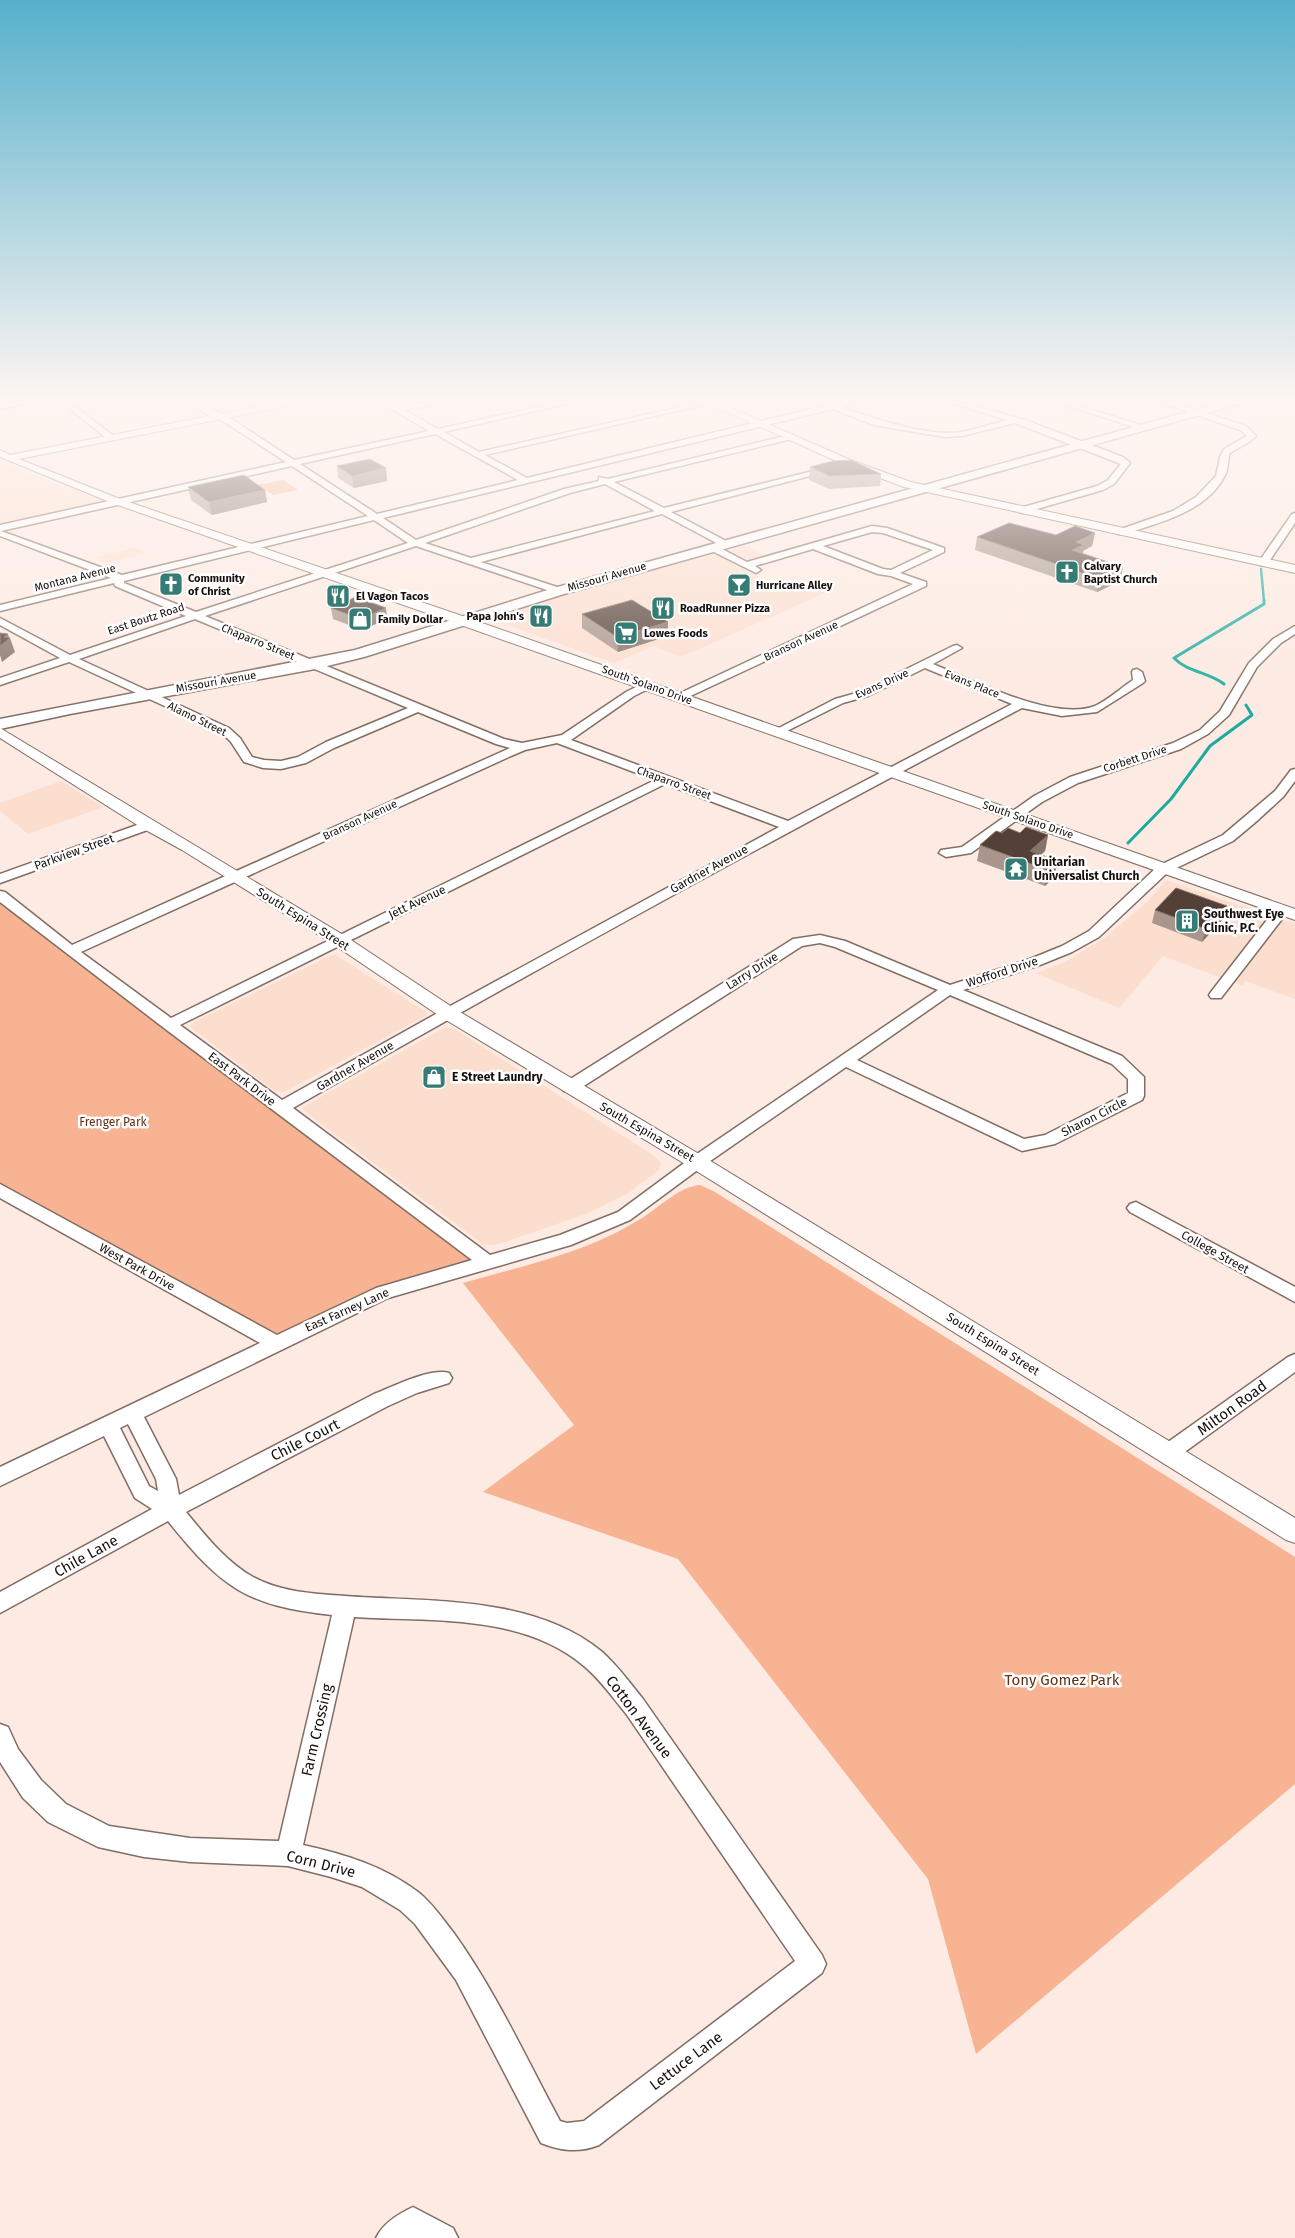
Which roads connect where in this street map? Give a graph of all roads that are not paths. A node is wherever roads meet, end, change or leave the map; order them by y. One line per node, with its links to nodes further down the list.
1 (97, 505): 16 (street)
2 (129, 505): 22 (street, South Solano Drive)
3 (359, 505): 14 (street)
4 (419, 505): 14 (street, Montana Avenue)
5 (525, 505): 19 (street, East Boutz Road)
6 (652, 505): 13 (street)
7 (684, 505): 13 (street)
8 (863, 505): 20 (main road, Missouri Avenue)
9 (1001, 505): 12 (street)
10 (1039, 505): 12 (street)
11 (1192, 505): 17 (street)
12 (1023, 510): 17 (street)
13 (662, 511): 20 (street); 23 (street)
14 (375, 516): 19 (street); 22 (street, Montana Avenue)
15 (1295, 516): 24 (street)
16 (0, 528)
17 (1121, 532): 24 (street)
18 (0, 533): 28 (street, Chaparro Street)
19 (415, 543): 23 (street); 27 (street, East Boutz Road)
20 (719, 546): 21 (street); 30 (main road, Missouri Avenue)
21 (814, 546): 26 (street); 26 (street)
22 (249, 548): 27 (street, South Solano Drive); 28 (street, Montana Avenue)
23 (472, 561): 30 (street)
24 (1263, 562): 25 (street)
25 (1295, 570)
26 (892, 573): 29 (street)
27 (326, 574): 32 (street, East Boutz Road); 33 (street, South Solano Drive)
28 (120, 578): 31 (street, Montana Avenue); 32 (street, Chaparro Street)
29 (922, 584): 44 (street, Branson Avenue)
30 (559, 591): 33 (main road, Missouri Avenue)
31 (0, 608)
32 (194, 616): 37 (street, East Boutz Road); 38 (street, Chaparro Street)
33 (463, 620): 38 (main road, Missouri Avenue); 42 (street, South Solano Drive)
34 (0, 622): 37 (street, Alamo Street)
35 (1295, 629): 55 (street, Corbett Drive)
36 (957, 648): 39 (street, Evans Drive)
37 (68, 658): 41 (street, East Boutz Road); 43 (street, Alamo Street)
38 (314, 664): 43 (main road, Missouri Avenue); 46 (street, Chaparro Street)
39 (924, 664): 45 (street, Evans Place); 48 (street, Evans Drive)
40 (1137, 672): 45 (street)
41 (0, 682)
42 (646, 686): 44 (street, South Solano Drive); 50 (street, Branson Avenue)
43 (147, 694): 46 (street, Alamo Street); 47 (main road, Missouri Avenue)
44 (680, 698): 48 (street, South Solano Drive)
45 (1021, 704): 52 (street, Gardner Avenue)
46 (418, 708): 51 (street, Chaparro Street)
47 (0, 724)
48 (779, 731): 52 (street, South Solano Drive)
49 (0, 732): 56 (street, South Espina Street)
50 (559, 740): 51 (street, Branson Avenue); 54 (street, Chaparro Street)
51 (522, 747): 60 (street, Branson Avenue)
52 (891, 773): 55 (street, South Solano Drive); 57 (street, Gardner Avenue)
53 (1295, 773): 59 (street, Wofford Drive)
54 (666, 780): 57 (street, Chaparro Street); 64 (street, Jett Avenue)
55 (1014, 814): 58 (street, Corbett Drive); 59 (street, South Solano Drive)
56 (148, 825): 60 (street, South Espina Street); 61 (street, Parkview Street)
57 (789, 826): 68 (street, Gardner Avenue)
58 (946, 853)
59 (1163, 869): 63 (street, South Solano Drive); 66 (street, Wofford Drive)
60 (236, 877): 64 (street, South Espina Street); 65 (street, Branson Avenue)
61 (0, 879)
62 (0, 895): 65 (street, East Park Drive)
63 (1288, 912): 67 (street)
64 (339, 940): 68 (street, South Espina Street); 69 (street, Jett Avenue)
65 (71, 951): 69 (street, East Park Drive)
66 (948, 990): 70 (street, Wofford Drive); 70 (street, Sharon Circle); 71 (street, Larry Drive)
67 (1216, 995)
68 (448, 1013): 71 (street, South Espina Street); 72 (street, Gardner Avenue)
69 (169, 1025): 72 (street, East Park Drive)
70 (844, 1060): 73 (street, Wofford Drive)
71 (570, 1087): 73 (street, South Espina Street)
72 (281, 1108): 76 (street, East Park Drive)
73 (698, 1162): 76 (street, East Farney Lane); 83 (street, South Espina Street)
74 (0, 1190): 78 (street, West Park Drive)
75 (1136, 1208): 77 (street, College Street)
76 (486, 1261): 78 (street, East Farney Lane)
77 (1295, 1295)
78 (275, 1343): 81 (street, East Farney Lane)
79 (1295, 1362): 83 (street, Milton Road)
80 (442, 1378): 85 (street, Chile Court)
81 (132, 1413): 82 (street, East Farney Lane); 85 (street)
82 (108, 1425): 84 (street, East Farney Lane); 85 (street, Cotton Avenue)
83 (1168, 1453): 86 (street, South Espina Street)
84 (0, 1477)
85 (171, 1509): 87 (street, Chile Lane); 88 (street, Cotton Avenue)
86 (1295, 1532)
87 (0, 1603)
88 (345, 1606): 90 (street, Farm Crossing); 91 (street, Cotton Avenue)
89 (0, 1735): 90 (street, Corn Drive)
90 (288, 1854): 92 (street, Corn Drive)
91 (813, 1964): 92 (street, Lettuce Lane)
92 (551, 2132)
93 (391, 2238): 94 (street)
94 (443, 2238)

